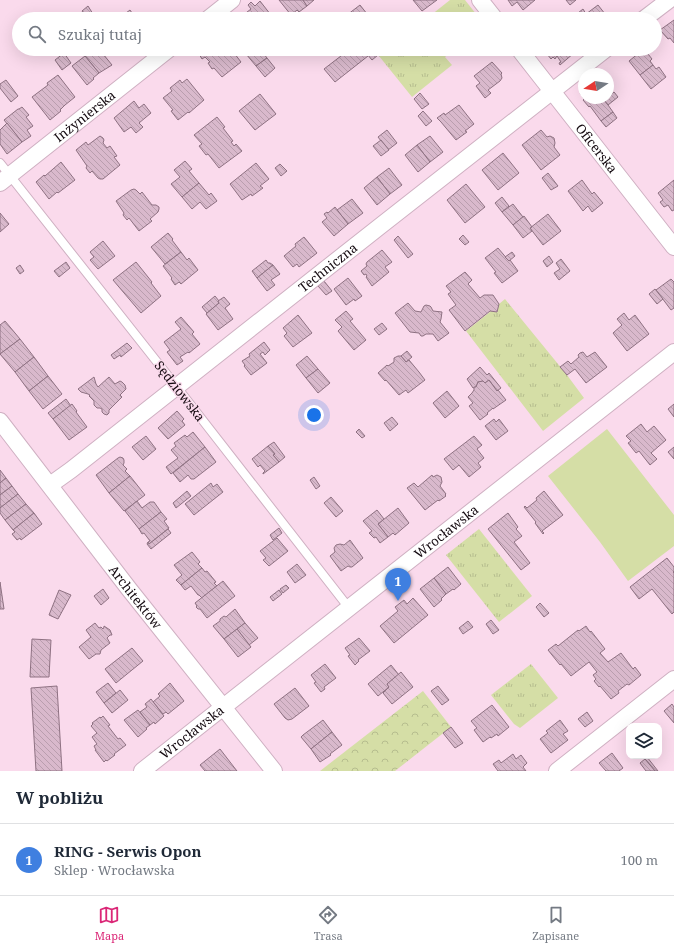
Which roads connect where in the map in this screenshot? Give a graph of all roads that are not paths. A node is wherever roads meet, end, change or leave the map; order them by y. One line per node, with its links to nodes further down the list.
1 (232, 0): 4 (street)
2 (480, 0): 5 (street)
3 (668, 0): 6 (street)
4 (217, 12)
5 (489, 12)
6 (653, 12)
7 (161, 56): 11 (street, Inżynierska)
8 (524, 56): 10 (street, Oficerska)
9 (597, 56): 10 (street, Techniczna)
10 (552, 91): 12 (street, Oficerska); 14 (street, Techniczna)
11 (3, 174): 14 (lane, Sędziowska)
12 (674, 247)
13 (674, 352): 17 (street, Wrocławska)
14 (176, 386): 16 (street, Techniczna); 17 (lane, Sędziowska)
15 (0, 421): 16 (street, Architektów)
16 (50, 485): 19 (street, Architektów)
17 (349, 608): 19 (street, Wrocławska)
18 (674, 679): 22 (street)
19 (223, 707): 20 (street, Wrocławska); 21 (street, Architektów)
20 (142, 771)
21 (274, 771)
22 (557, 771)

